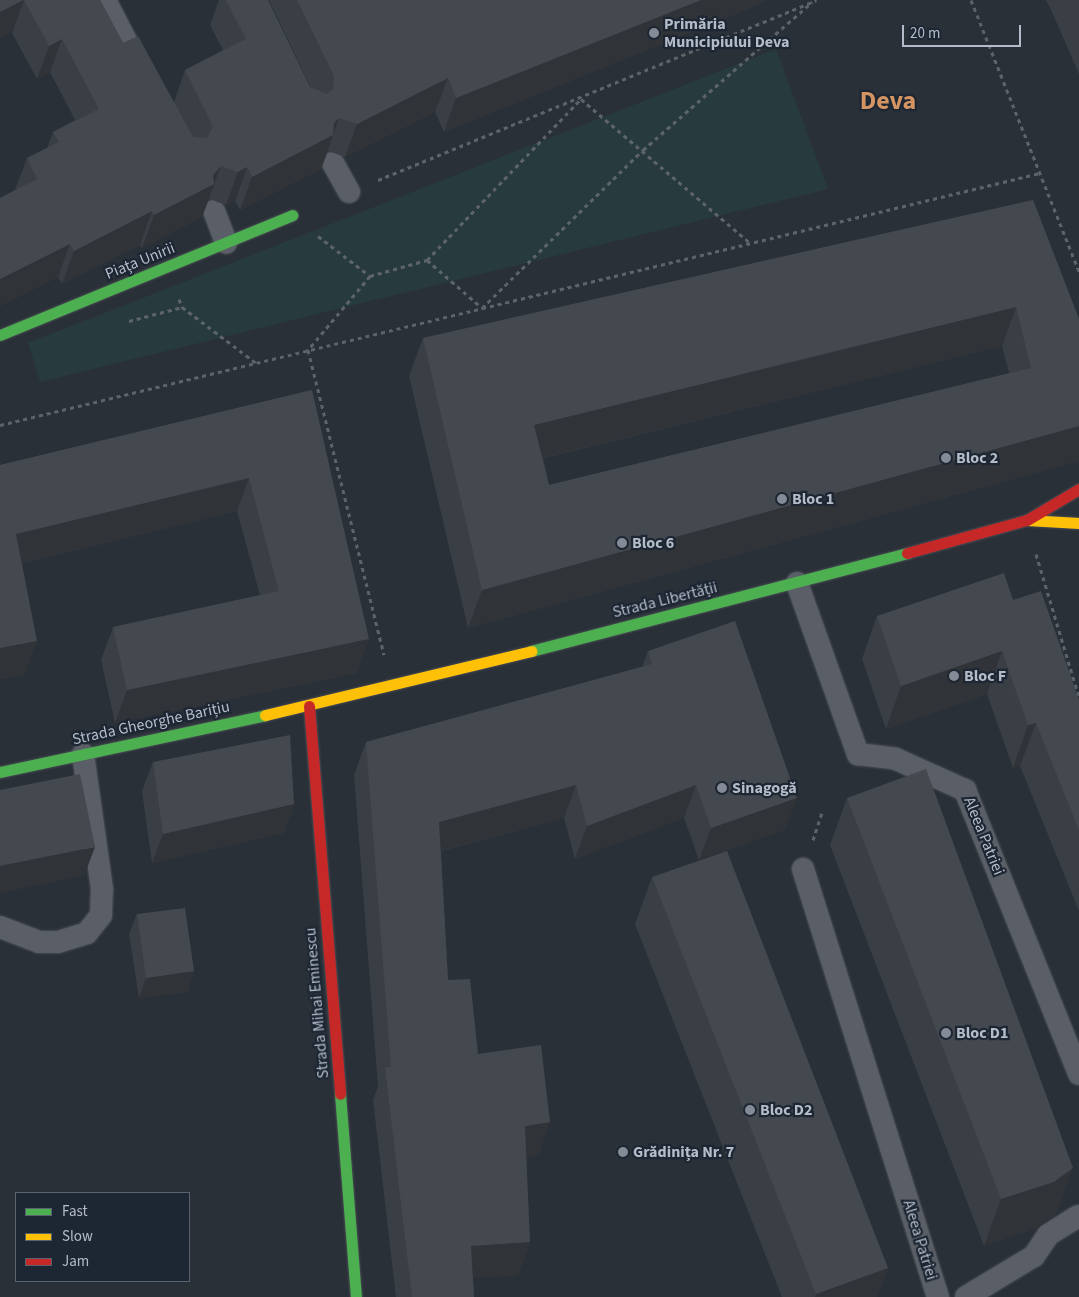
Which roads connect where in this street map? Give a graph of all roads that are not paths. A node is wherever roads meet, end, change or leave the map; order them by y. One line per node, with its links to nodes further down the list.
1 (105, 0): 2 (lane)
2 (149, 84)
3 (333, 163): 4 (lane)
4 (349, 192)
5 (214, 211): 7 (lane)
6 (292, 215): 7 (street, Piața Unirii)
7 (226, 243): 8 (street, Piața Unirii)
8 (0, 335)
9 (1079, 489): 10 (street, Strada Libertății)
10 (1027, 520): 11 (street, Strada Libertății); 12 (street, Strada Libertății)
11 (1079, 524)
12 (797, 583): 13 (street, Strada Libertății); 18 (lane, Aleea Patriei)
13 (310, 706): 14 (street, Strada Gheorghe Barițiu); 20 (street, Strada Mihai Eminescu)
14 (83, 754): 15 (street, Strada Gheorghe Barițiu); 17 (lane)
15 (0, 772)
16 (804, 869): 21 (lane, Aleea Patriei)
17 (0, 926)
18 (1079, 1074)
19 (1079, 1216): 22 (lane)
20 (356, 1297)
21 (938, 1297)
22 (966, 1297)

